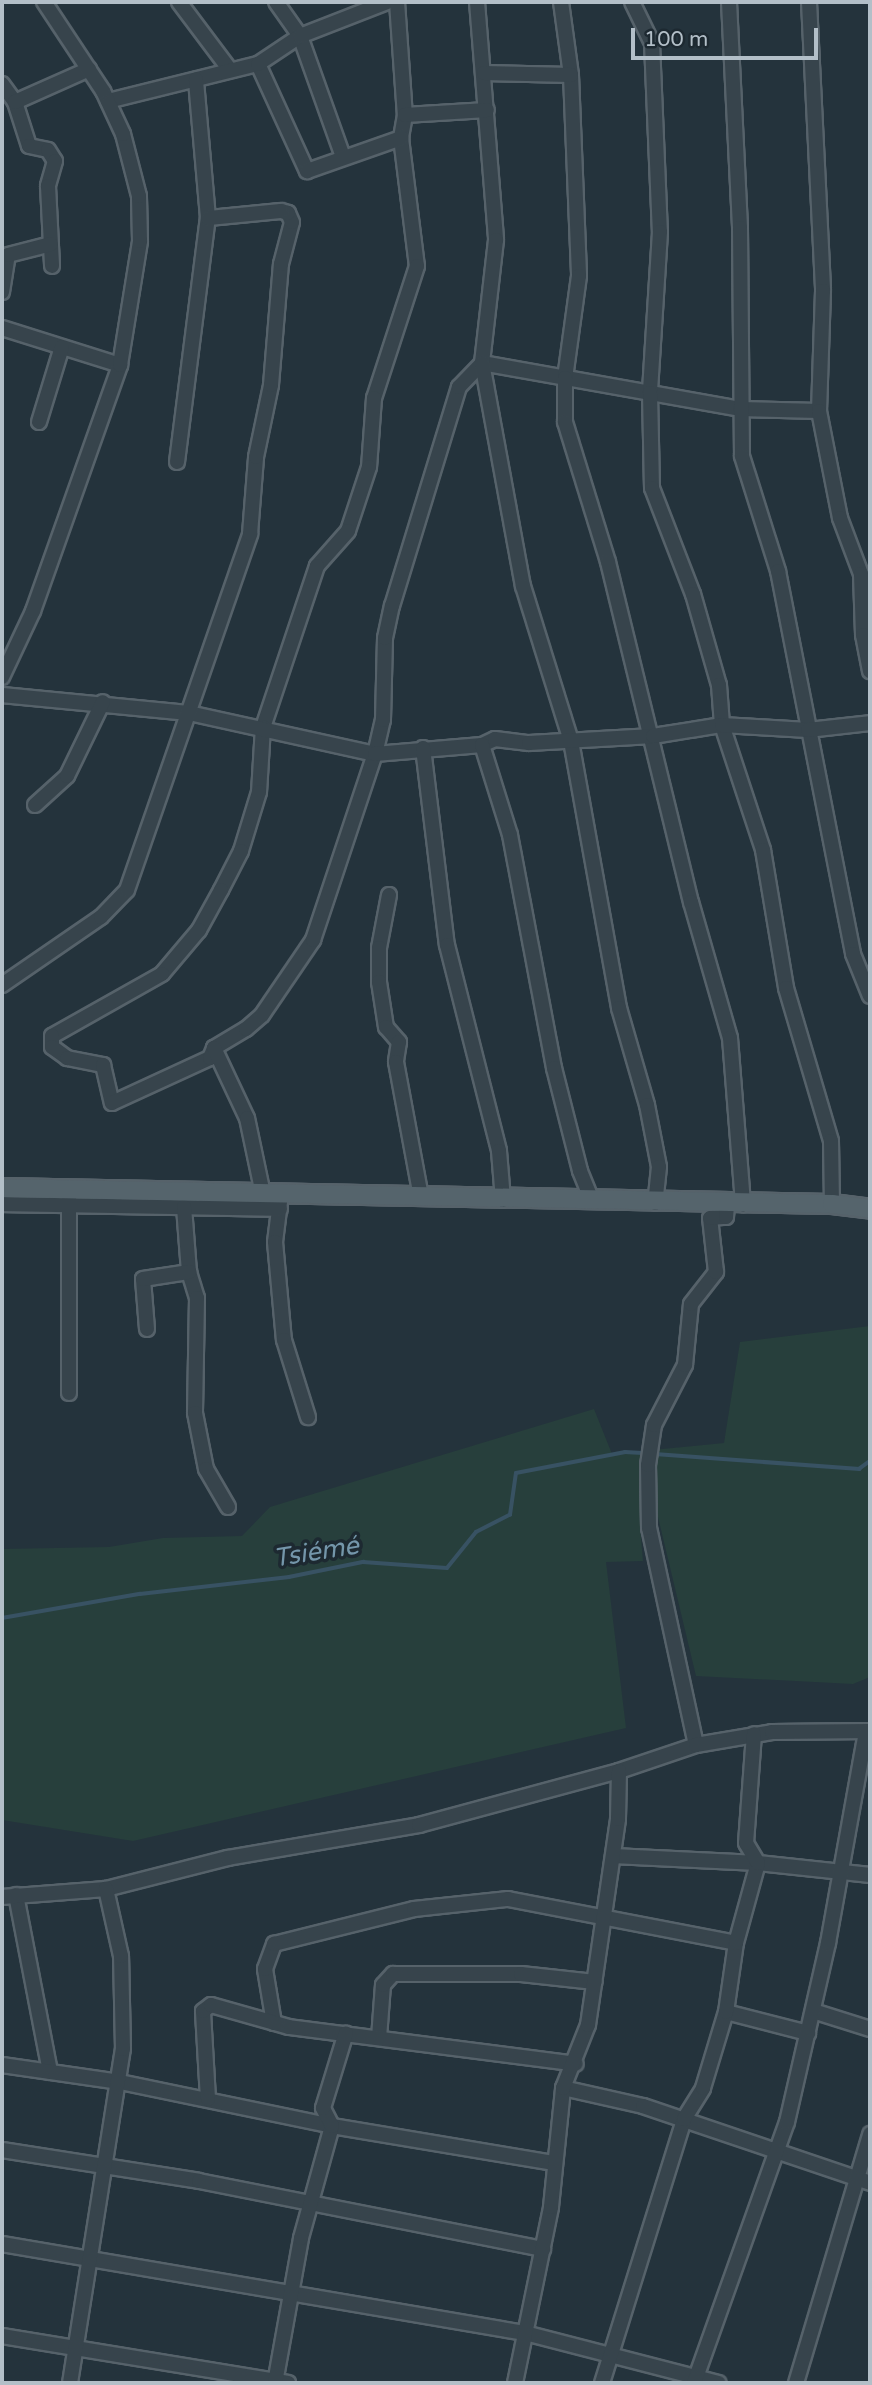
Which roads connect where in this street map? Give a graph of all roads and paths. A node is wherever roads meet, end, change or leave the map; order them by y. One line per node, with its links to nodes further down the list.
1 (44, 2): 13 (street)
2 (179, 2): 14 (street)
3 (276, 2): 11 (street)
4 (387, 2): 11 (street)
5 (397, 2): 22 (street)
6 (477, 2): 15 (street)
7 (561, 2): 16 (street)
8 (632, 2): 34 (street)
9 (729, 2): 35 (street)
10 (809, 2): 36 (street)
11 (300, 36): 12 (street); 24 (street)
12 (258, 64): 14 (street); 24 (street)
13 (89, 69): 19 (street); 20 (street)
14 (230, 69): 17 (street)
15 (484, 73): 16 (street); 21 (street)
16 (572, 75): 33 (street)
17 (196, 80): 20 (street); 25 (street)
18 (2, 84): 19 (street)
19 (15, 102): 26 (street)
20 (108, 102): 32 (street)
21 (487, 110): 22 (street); 31 (street)
22 (405, 115): 23 (street)
23 (401, 138): 24 (street); 47 (street)
24 (344, 157)
25 (208, 218): 38 (street); 44 (street)
26 (51, 244): 27 (street); 28 (street)
27 (52, 266)
28 (2, 292)
29 (2, 328): 30 (street)
30 (62, 347): 32 (street); 37 (street)
31 (482, 363): 33 (street); 50 (street); 53 (street)
32 (120, 365): 41 (street)
33 (565, 378): 34 (street); 49 (street)
34 (650, 393): 35 (street); 46 (street)
35 (740, 409): 36 (street); 48 (street)
36 (819, 411): 39 (street)
37 (39, 422)
38 (177, 462)
39 (866, 574): 40 (street)
40 (870, 671)
41 (2, 677)
42 (2, 695): 43 (street)
43 (103, 702): 44 (street); 54 (street)
44 (189, 713): 47 (street); 56 (street)
45 (870, 723): 48 (street)
46 (722, 725): 48 (street); 49 (street); 67 (street)
47 (263, 727): 53 (street); 58 (street)
48 (808, 730): 57 (street)
49 (653, 736): 50 (street); 68 (street)
50 (571, 741): 51 (street); 65 (street)
51 (482, 745): 52 (street); 64 (street)
52 (423, 748): 53 (street); 63 (street)
53 (375, 754): 58 (street)
54 (35, 805)
55 (389, 895): 61 (street)
56 (2, 985)
57 (870, 996)
58 (215, 1048): 62 (street)
59 (2, 1188): 60 (main road)
60 (69, 1196): 62 (main road); 66 (street); 69 (street); 73 (street)
61 (421, 1197): 62 (main road); 63 (main road)
62 (275, 1199): 69 (street); 74 (street)
63 (503, 1200): 64 (main road)
64 (592, 1201): 65 (main road)
65 (655, 1203): 68 (main road)
66 (2, 1204)
67 (832, 1204): 68 (main road); 70 (main road)
68 (735, 1205): 78 (street)
69 (184, 1208): 71 (street)
70 (870, 1209)
71 (188, 1272): 72 (street); 75 (street)
72 (147, 1329)
73 (69, 1393)
74 (308, 1417)
75 (228, 1507)
76 (868, 1731): 77 (street); 82 (street)
77 (754, 1734): 78 (street); 81 (street)
78 (696, 1745): 79 (street)
79 (619, 1771): 80 (street); 84 (street)
80 (613, 1856): 81 (street); 86 (street)
81 (758, 1863): 82 (street); 87 (street)
82 (841, 1871): 83 (street); 89 (street)
83 (870, 1875)
84 (106, 1889): 85 (street); 99 (street)
85 (9, 1896): 98 (street)
86 (602, 1915): 87 (street); 88 (street); 91 (street)
87 (736, 1943): 90 (street)
88 (595, 1982): 95 (street); 96 (street)
89 (813, 2011): 92 (street); 94 (street)
90 (726, 2012): 94 (street); 102 (street)
91 (274, 2023): 93 (street); 101 (street)
92 (870, 2029)
93 (346, 2033): 95 (street); 103 (street)
94 (808, 2033): 106 (street)
95 (379, 2038): 96 (street)
96 (576, 2064): 100 (street)
97 (2, 2065): 98 (street)
98 (50, 2072): 99 (street)
99 (120, 2082): 101 (street); 108 (street)
100 (563, 2088): 102 (street); 107 (street)
101 (208, 2099): 103 (street)
102 (684, 2119): 106 (street); 118 (street)
103 (332, 2126): 107 (street); 110 (street)
104 (870, 2134): 109 (street)
105 (2, 2150): 108 (street)
106 (777, 2151): 109 (street); 119 (street)
107 (553, 2163): 112 (street)
108 (105, 2166): 110 (street); 113 (street)
109 (864, 2181): 125 (street)
110 (310, 2206): 112 (street); 114 (street)
111 (2, 2244): 113 (street)
112 (543, 2249): 115 (street)
113 (87, 2260): 114 (street); 117 (street)
114 (291, 2294): 115 (street); 121 (street)
115 (525, 2333): 118 (street); 122 (street)
116 (2, 2336): 117 (street)
117 (75, 2347): 120 (street); 121 (street)
118 (611, 2355): 119 (street); 123 (street)
119 (695, 2380): 124 (street)
120 (70, 2383)
121 (279, 2383)
122 (515, 2383)
123 (602, 2383)
124 (719, 2383)
125 (796, 2383)

